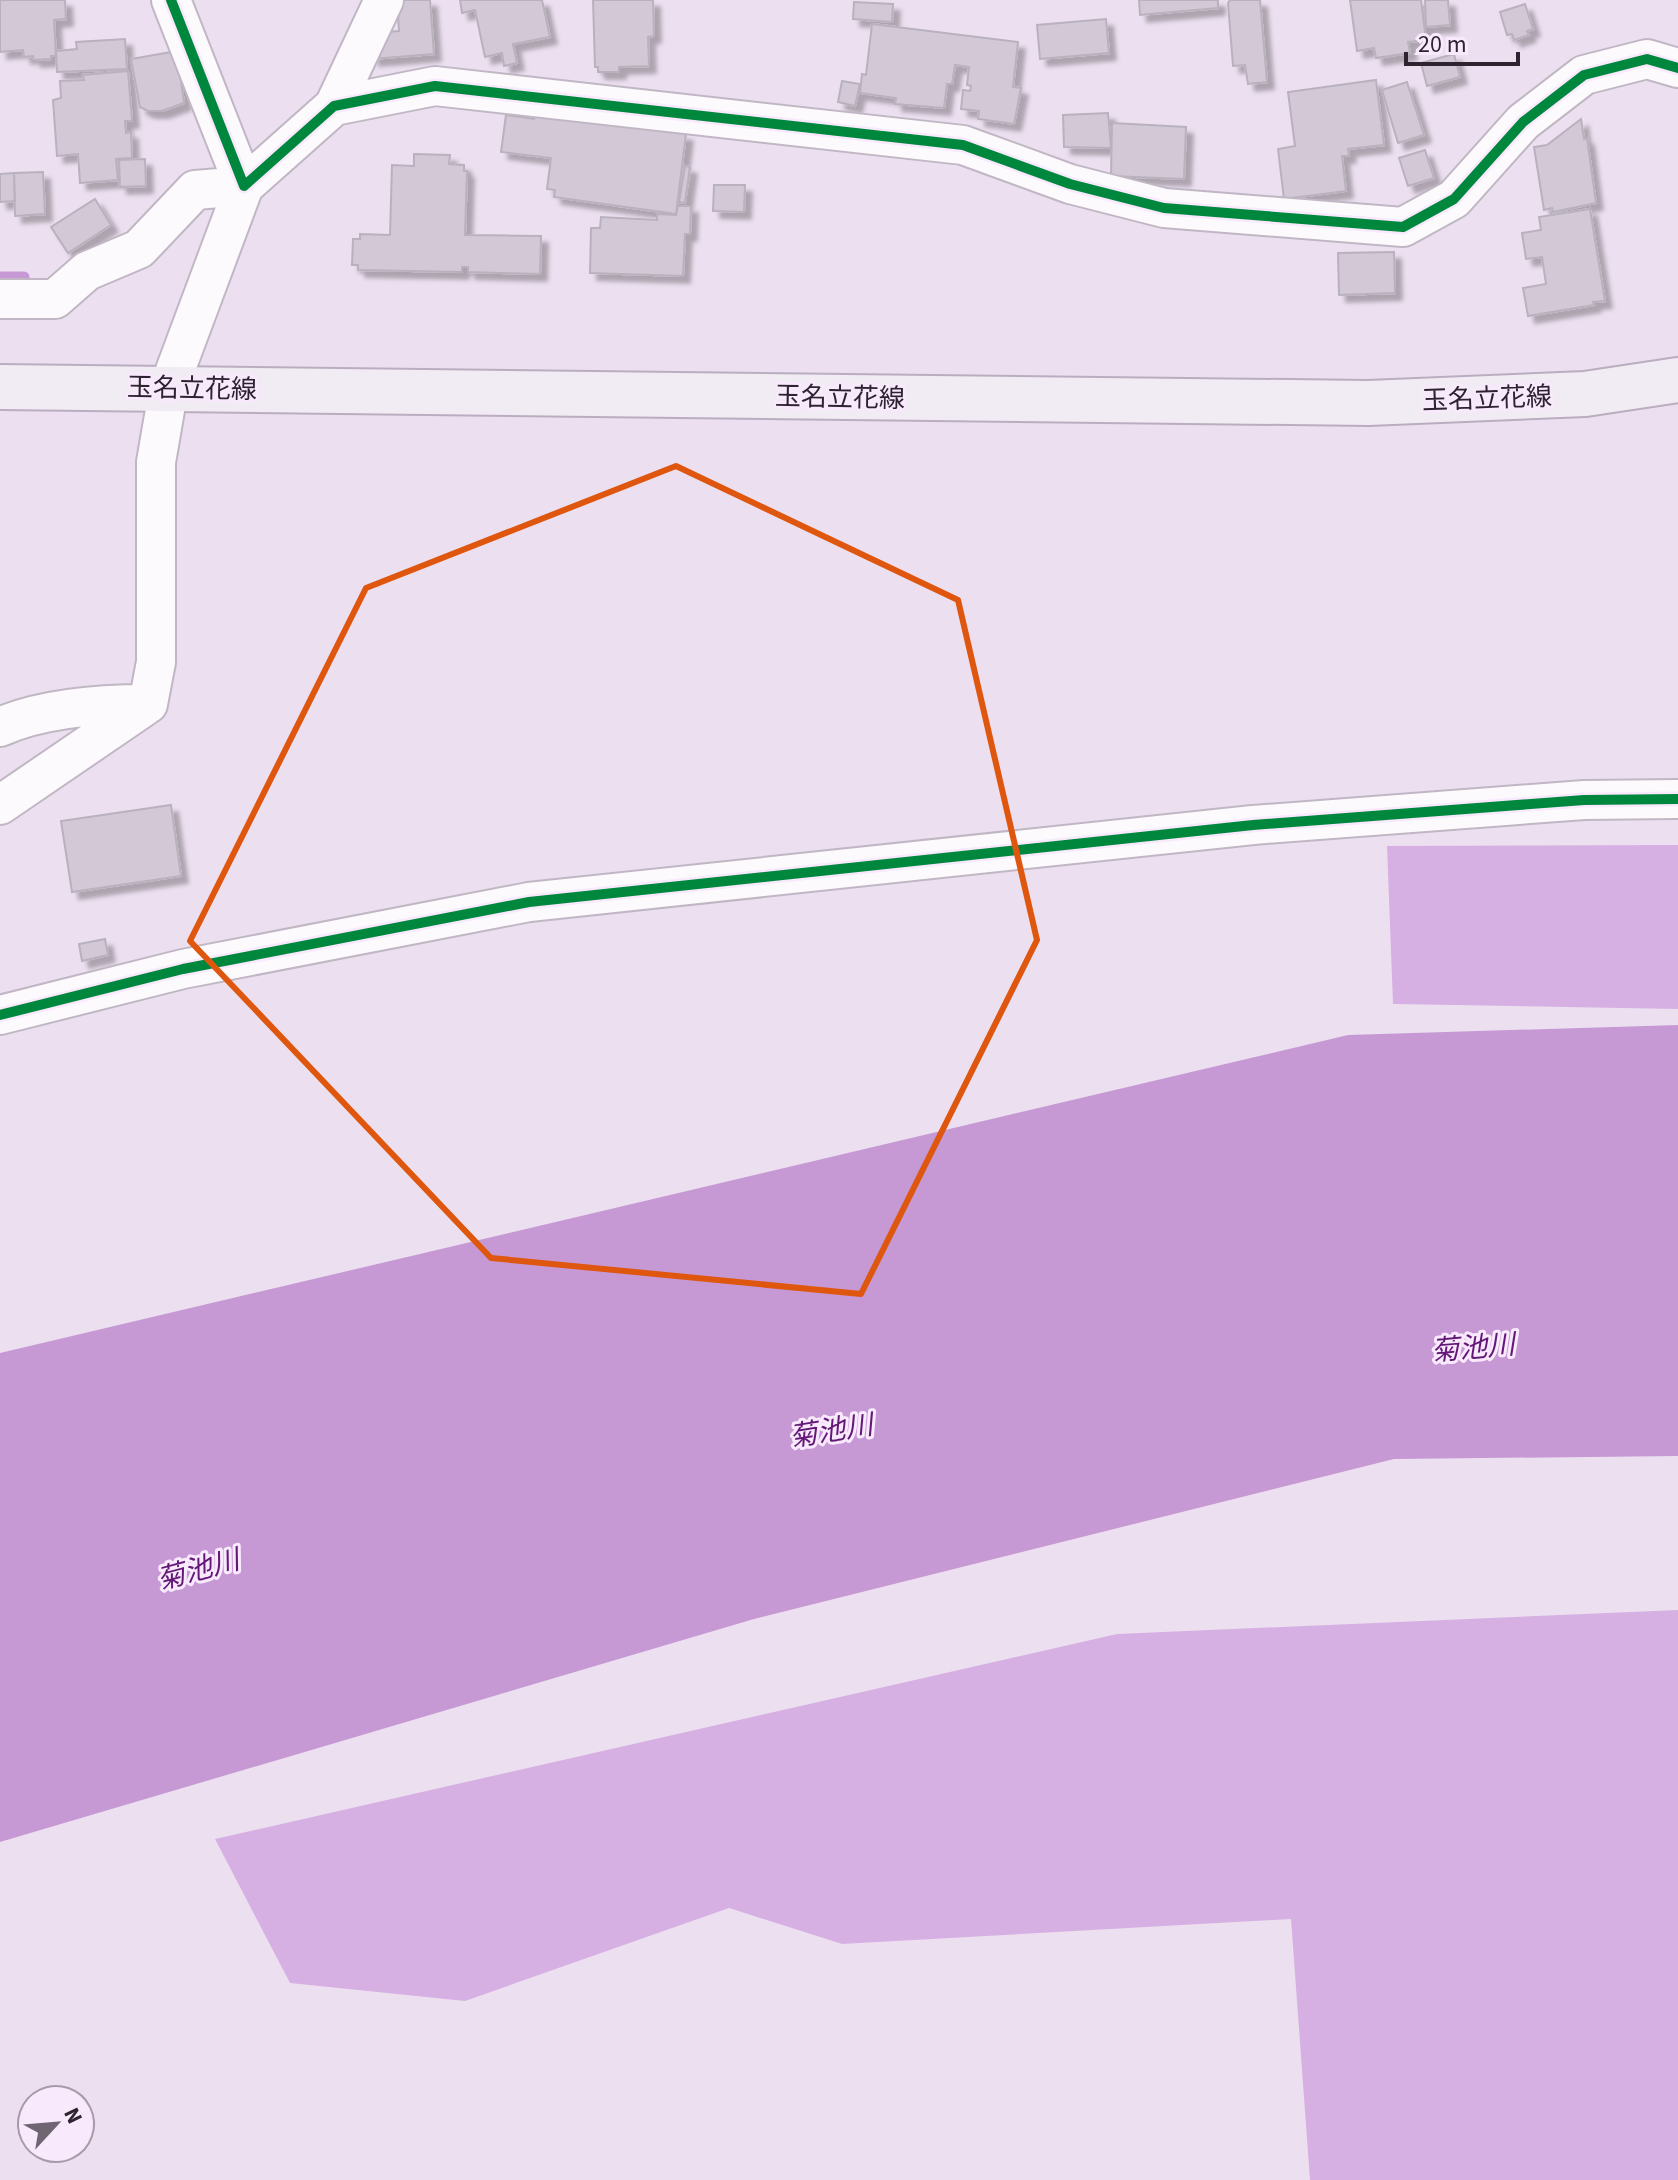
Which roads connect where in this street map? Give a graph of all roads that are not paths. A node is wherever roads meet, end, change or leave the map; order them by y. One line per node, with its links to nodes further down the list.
1 (171, 0): 5 (street)
2 (384, 0): 4 (street)
3 (1678, 68): 4 (street)
4 (334, 106): 5 (street)
5 (244, 186): 6 (street); 9 (street)
6 (0, 299)
7 (1678, 380): 9 (main road, 玉名立花線)
8 (0, 387): 9 (main road, 玉名立花線)
9 (169, 387): 10 (street)
10 (148, 704): 11 (street); 13 (street)
11 (0, 727)
12 (1678, 799): 14 (street)
13 (0, 805)
14 (0, 1015)

